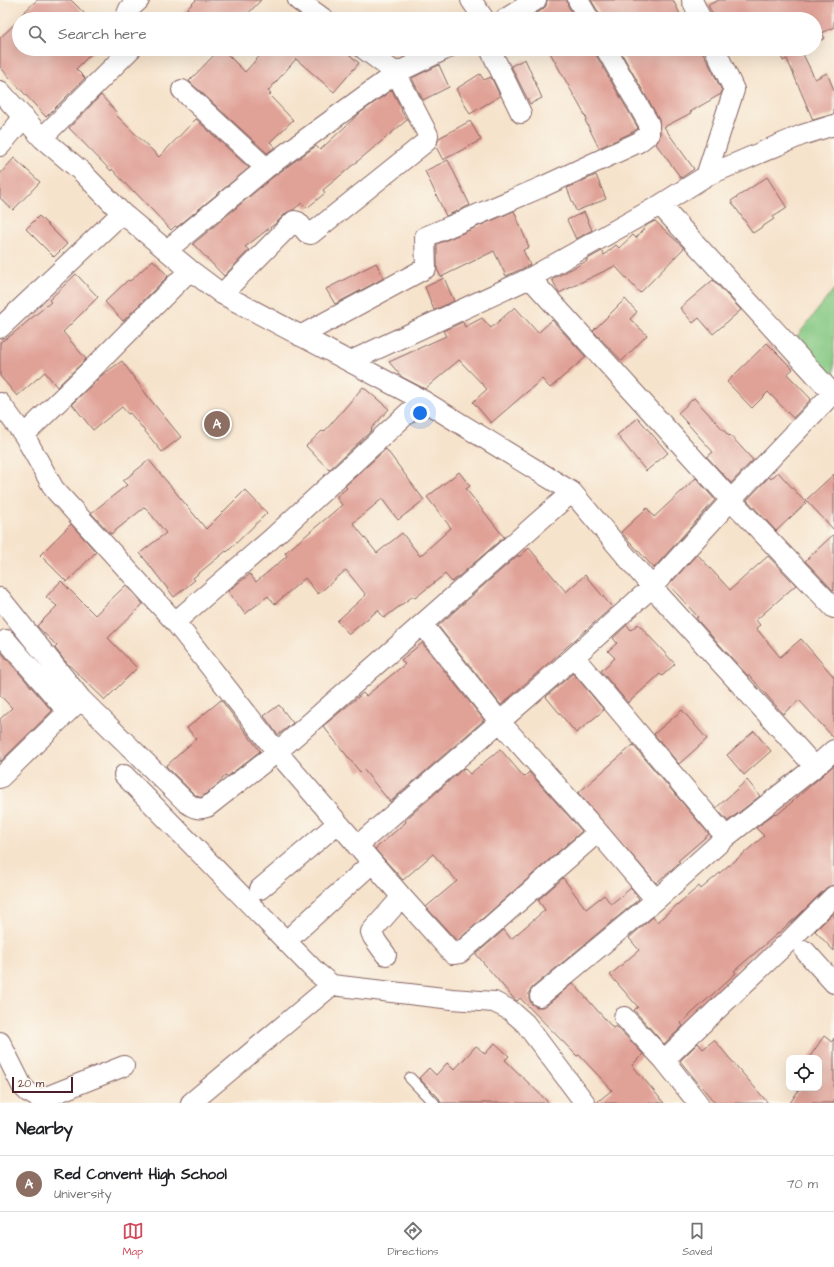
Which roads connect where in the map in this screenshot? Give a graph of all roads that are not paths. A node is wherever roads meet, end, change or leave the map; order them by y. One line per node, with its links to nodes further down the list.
1 (140, 0): 6 (street)
2 (298, 0): 7 (street)
3 (471, 0): 8 (street)
4 (536, 0): 9 (street)
5 (578, 0): 10 (street)
6 (128, 12)
7 (314, 12)
8 (479, 12)
9 (516, 12)
10 (585, 12)
11 (124, 56): 23 (street)
12 (373, 56): 17 (street)
13 (431, 56): 17 (street)
14 (494, 56): 20 (street)
15 (610, 56): 34 (street)
16 (718, 56): 26 (street)
17 (396, 73): 25 (street); 32 (street)
18 (182, 90): 25 (street)
19 (0, 91): 21 (street)
20 (522, 113)
21 (24, 117): 23 (street); 24 (street)
22 (834, 125): 26 (street)
23 (42, 138): 28 (street)
24 (0, 146)
25 (266, 168): 29 (street)
26 (706, 176): 27 (street)
27 (660, 205): 31 (street); 36 (street)
28 (122, 213): 29 (street); 33 (street)
29 (167, 250): 30 (street)
30 (190, 270): 32 (street); 39 (street)
31 (530, 278): 35 (street); 41 (street)
32 (222, 294): 34 (street)
33 (0, 328)
34 (300, 336): 35 (street)
35 (351, 361): 37 (street)
36 (833, 394): 41 (street)
37 (422, 400): 40 (street); 45 (street)
38 (0, 402): 39 (street)
39 (24, 434): 45 (street)
40 (572, 492): 42 (street); 46 (street)
41 (731, 500): 42 (street); 44 (street)
42 (652, 587): 49 (street); 54 (street)
43 (0, 598): 47 (street)
44 (834, 608)
45 (175, 622): 53 (street)
46 (422, 624): 51 (street); 53 (street)
47 (23, 626): 48 (street); 50 (street)
48 (3, 643): 50 (street)
49 (574, 657): 51 (street); 59 (street)
50 (75, 706): 53 (street); 56 (street)
51 (500, 722): 58 (street); 60 (street)
52 (834, 750): 54 (street)
53 (277, 752): 57 (street)
54 (815, 767): 59 (street)
55 (124, 775): 70 (street)
56 (0, 778)
57 (338, 823): 60 (street); 62 (street)
58 (598, 832): 64 (street); 65 (street)
59 (726, 837): 65 (street)
60 (357, 846): 61 (street)
61 (372, 863): 64 (street); 66 (street)
62 (260, 890)
63 (834, 896): 74 (street)
64 (402, 897): 68 (street)
65 (656, 900): 71 (street)
66 (296, 933)
67 (805, 951): 69 (street)
68 (386, 955)
69 (834, 983)
70 (332, 985): 77 (street); 79 (street)
71 (540, 996)
72 (624, 1017): 74 (street)
73 (0, 1042): 75 (street)
74 (664, 1060): 80 (street)
75 (124, 1066)
76 (410, 1078): 78 (lane)
77 (191, 1103)
78 (434, 1103)
79 (585, 1103)
80 (698, 1103)

